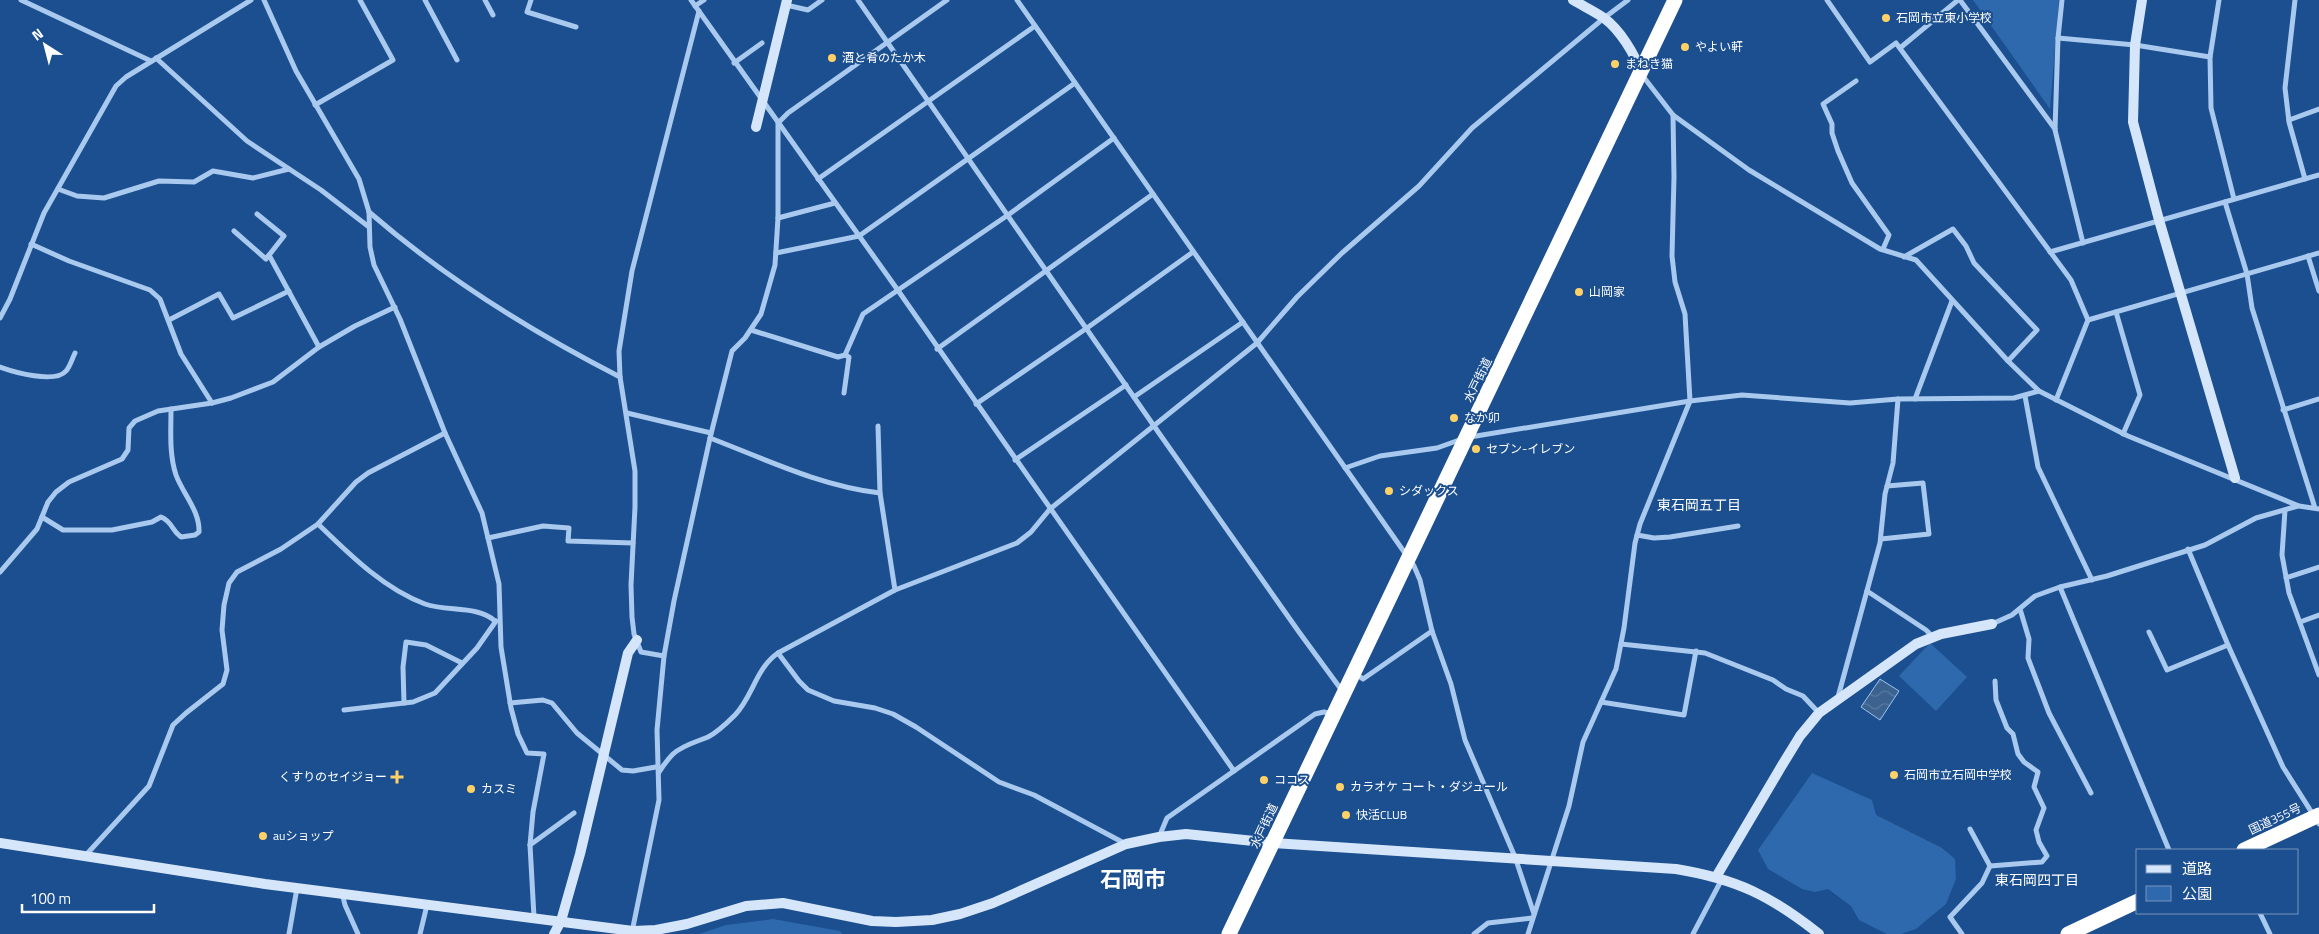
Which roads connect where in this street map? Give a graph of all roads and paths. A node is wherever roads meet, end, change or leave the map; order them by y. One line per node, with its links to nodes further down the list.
1 (21, 0): 36 (street)
2 (252, 0): 36 (street)
3 (264, 0): 44 (street)
4 (360, 0): 44 (street)
5 (425, 0): 37 (street)
6 (485, 0): 26 (street)
7 (531, 0): 29 (street)
8 (691, 0): 24 (street)
9 (704, 0): 24 (street)
10 (822, 0): 23 (street)
11 (858, 0): 31 (street)
12 (947, 0): 31 (street)
13 (1017, 0): 28 (street)
14 (1573, 0): 27 (street)
15 (1628, 0): 27 (street)
16 (1675, 0): 39 (highway, 水戸街道)
17 (1827, 0): 34 (street)
18 (1959, 0): 34 (street); 50 (street)
19 (2062, 0): 30 (street)
20 (2142, 0): 33 (street)
21 (2219, 0): 35 (street)
22 (2295, 0): 47 (street)
23 (786, 2): 42 (street)
24 (695, 6): 25 (street)
25 (699, 11): 38 (street); 102 (street)
26 (493, 15)
27 (1604, 18): 39 (street); 95 (street)
28 (1035, 26): 41 (street); 43 (street)
29 (576, 27)
30 (2058, 38): 33 (street); 50 (street)
31 (887, 42): 43 (street); 48 (street)
32 (762, 43): 38 (street)
33 (2135, 45): 35 (street); 66 (street)
34 (1900, 48): 74 (street)
35 (2210, 56): 59 (street)
36 (154, 59): 53 (street); 57 (street)
37 (457, 60)
38 (734, 62): 42 (street)
39 (1641, 74): 46 (street); 123 (highway, 水戸街道)
40 (1856, 81): 72 (street)
41 (1075, 83): 51 (street); 52 (street)
42 (762, 101): 48 (street); 49 (street)
43 (929, 101): 52 (street); 55 (street)
44 (315, 105): 62 (street)
45 (2319, 110): 47 (street)
46 (1673, 115): 72 (street); 112 (street)
47 (2289, 120): 56 (street)
48 (778, 123): 55 (street); 65 (street)
49 (756, 127)
50 (2055, 130): 70 (street)
51 (1114, 138): 58 (street); 64 (street)
52 (968, 158): 64 (street); 69 (street)
53 (289, 168): 57 (street); 67 (street)
54 (2319, 175): 56 (street)
55 (818, 179): 61 (street)
56 (2306, 179): 59 (street)
57 (58, 189): 71 (street)
58 (1153, 194): 73 (street); 80 (street)
59 (2234, 199): 60 (street)
60 (2225, 202): 66 (street); 81 (street)
61 (835, 203): 65 (street); 69 (street)
62 (369, 212): 67 (street); 102 (street)
63 (257, 214): 77 (street)
64 (1008, 215): 80 (street); 82 (street)
65 (778, 218): 75 (street)
66 (2159, 220): 70 (street); 85 (street)
67 (369, 227): 87 (street)
68 (234, 231): 77 (street)
69 (859, 236): 75 (street); 82 (street)
70 (2083, 243): 74 (street)
71 (31, 244): 89 (street); 90 (street)
72 (1883, 249): 78 (street)
73 (1193, 252): 92 (street); 93 (street)
74 (2050, 252): 91 (street)
75 (776, 253): 94 (street)
76 (2319, 253): 79 (street)
77 (270, 254): 83 (street)
78 (1904, 256): 86 (street); 100 (street)
79 (2308, 256): 81 (street); 84 (street)
80 (1048, 271): 93 (street); 97 (street)
81 (2247, 274): 85 (street); 116 (street)
82 (897, 289): 97 (street); 99 (street)
83 (289, 291): 90 (street); 96 (street)
84 (2319, 291)
85 (2181, 292): 88 (street); 126 (street)
86 (1952, 301): 100 (street); 109 (street)
87 (395, 307): 96 (street); 120 (street)
88 (2116, 312): 91 (street); 121 (street)
89 (0, 318)
90 (169, 320): 113 (street)
91 (2088, 320): 111 (street)
92 (1243, 322): 95 (street); 107 (street)
93 (1087, 328): 103 (street); 114 (street)
94 (751, 330): 99 (street); 122 (street)
95 (1257, 343): 119 (street); 125 (street)
96 (319, 347): 113 (street)
97 (937, 348): 114 (street)
98 (75, 353): 101 (street)
99 (844, 355): 105 (street)
100 (2008, 362): 104 (street)
101 (0, 367)
102 (620, 377): 117 (street)
103 (1126, 385): 107 (street); 124 (street)
104 (2040, 391): 106 (street); 111 (street)
105 (844, 393)
106 (2025, 396): 109 (street); 145 (street)
107 (1134, 397): 119 (street)
108 (1898, 399): 109 (street); 112 (street); 127 (street)
109 (1914, 399)
110 (2319, 399): 116 (street)
111 (2056, 400): 121 (street)
112 (1690, 402): 123 (street); 136 (street)
113 (212, 403): 115 (street)
114 (976, 404): 124 (street)
115 (171, 409): 133 (street); 133 (street)
116 (2284, 410): 130 (street)
117 (627, 413): 122 (street); 139 (street)
118 (878, 426): 128 (street)
119 (1154, 426): 131 (street); 168 (street)
120 (445, 433): 134 (street); 137 (street)
121 (2123, 434): 126 (street)
122 (710, 436): 128 (street); 162 (street)
123 (1467, 437): 125 (street); 141 (highway, 水戸街道)
124 (1015, 460): 131 (street)
125 (1345, 468): 141 (street)
126 (2235, 478): 129 (street)
127 (1887, 486): 138 (street); 138 (street)
128 (880, 493): 147 (street)
129 (2299, 506): 130 (street); 132 (street)
130 (2317, 509)
131 (1050, 510): 147 (street); 178 (street)
132 (2285, 510): 140 (street); 144 (street)
133 (42, 517): 143 (street)
134 (318, 524): 151 (street); 190 (street)
135 (1738, 526): 136 (street)
136 (1638, 535): 158 (street)
137 (488, 538): 139 (street); 151 (street)
138 (1881, 539): 148 (street)
139 (633, 543): 157 (street)
140 (2188, 549): 145 (street); 159 (street)
141 (1408, 558): 154 (street); 165 (highway, 水戸街道)
142 (2319, 567): 144 (street)
143 (0, 572)
144 (2286, 578): 152 (street)
145 (2092, 580): 146 (street)
146 (2060, 587): 149 (street); 188 (street)
147 (895, 590): 161 (street)
148 (1867, 591): 156 (street); 169 (street)
149 (2020, 609): 153 (street); 179 (street)
150 (2319, 615): 152 (street)
151 (497, 621): 164 (street); 170 (street)
152 (2300, 622): 163 (street)
153 (1992, 624): 156 (street)
154 (1432, 630): 165 (street); 191 (street)
155 (2149, 632): 159 (street)
156 (1932, 636): 169 (street)
157 (637, 640): 162 (street); 176 (street)
158 (1621, 644): 160 (street); 171 (street)
159 (2228, 645): 181 (street)
160 (1696, 651): 171 (street); 175 (street)
161 (778, 653): 177 (street); 187 (street)
162 (664, 656): 177 (street)
163 (2316, 660): 166 (street)
164 (462, 663): 172 (street); 172 (street)
165 (1352, 672): 168 (highway, 水戸街道)
166 (2319, 675)
167 (1994, 680): 193 (street)
168 (1343, 692): 174 (highway, 水戸街道)
169 (1837, 700): 175 (street)
170 (510, 702): 176 (street); 186 (street)
171 (1601, 702): 192 (street)
172 (404, 704): 173 (street)
173 (344, 710)
174 (1333, 714): 178 (street); 185 (highway, 水戸街道)
175 (1819, 714): 194 (street)
176 (602, 754): 177 (street); 202 (street)
177 (658, 769): 203 (street)
178 (1234, 771): 183 (street)
179 (2091, 793)
180 (574, 814): 186 (street)
181 (2317, 819): 189 (highway, 国道355号)
182 (1970, 829): 193 (street)
183 (1159, 837): 185 (street); 187 (street)
184 (0, 843): 190 (street)
185 (1273, 843): 191 (street); 209 (highway, 水戸街道)
186 (530, 844): 201 (street)
187 (1126, 844): 203 (street)
188 (2169, 849)
189 (2246, 849)
190 (85, 856): 195 (street)
191 (1515, 857): 192 (street); 200 (street)
192 (1551, 860): 194 (street); 200 (street)
193 (1990, 866): 214 (street)
194 (1719, 878): 212 (street); 213 (street)
195 (297, 887): 196 (street); 204 (street)
196 (342, 893): 198 (street); 205 (street)
197 (2136, 902): 215 (highway)
198 (427, 905): 201 (street); 206 (street)
199 (2260, 914): 216 (street)
200 (1533, 916): 210 (street); 211 (street)
201 (534, 917): 202 (street)
202 (561, 921): 203 (street); 207 (street); 208 (street)
203 (632, 932)
204 (289, 934)
205 (358, 934)
206 (420, 934)
207 (554, 934)
208 (562, 934)
209 (1229, 934)
210 (1474, 934)
211 (1528, 934)
212 (1693, 934)
213 (1819, 934)
214 (1962, 934)
215 (2068, 934)
216 (2270, 934)

